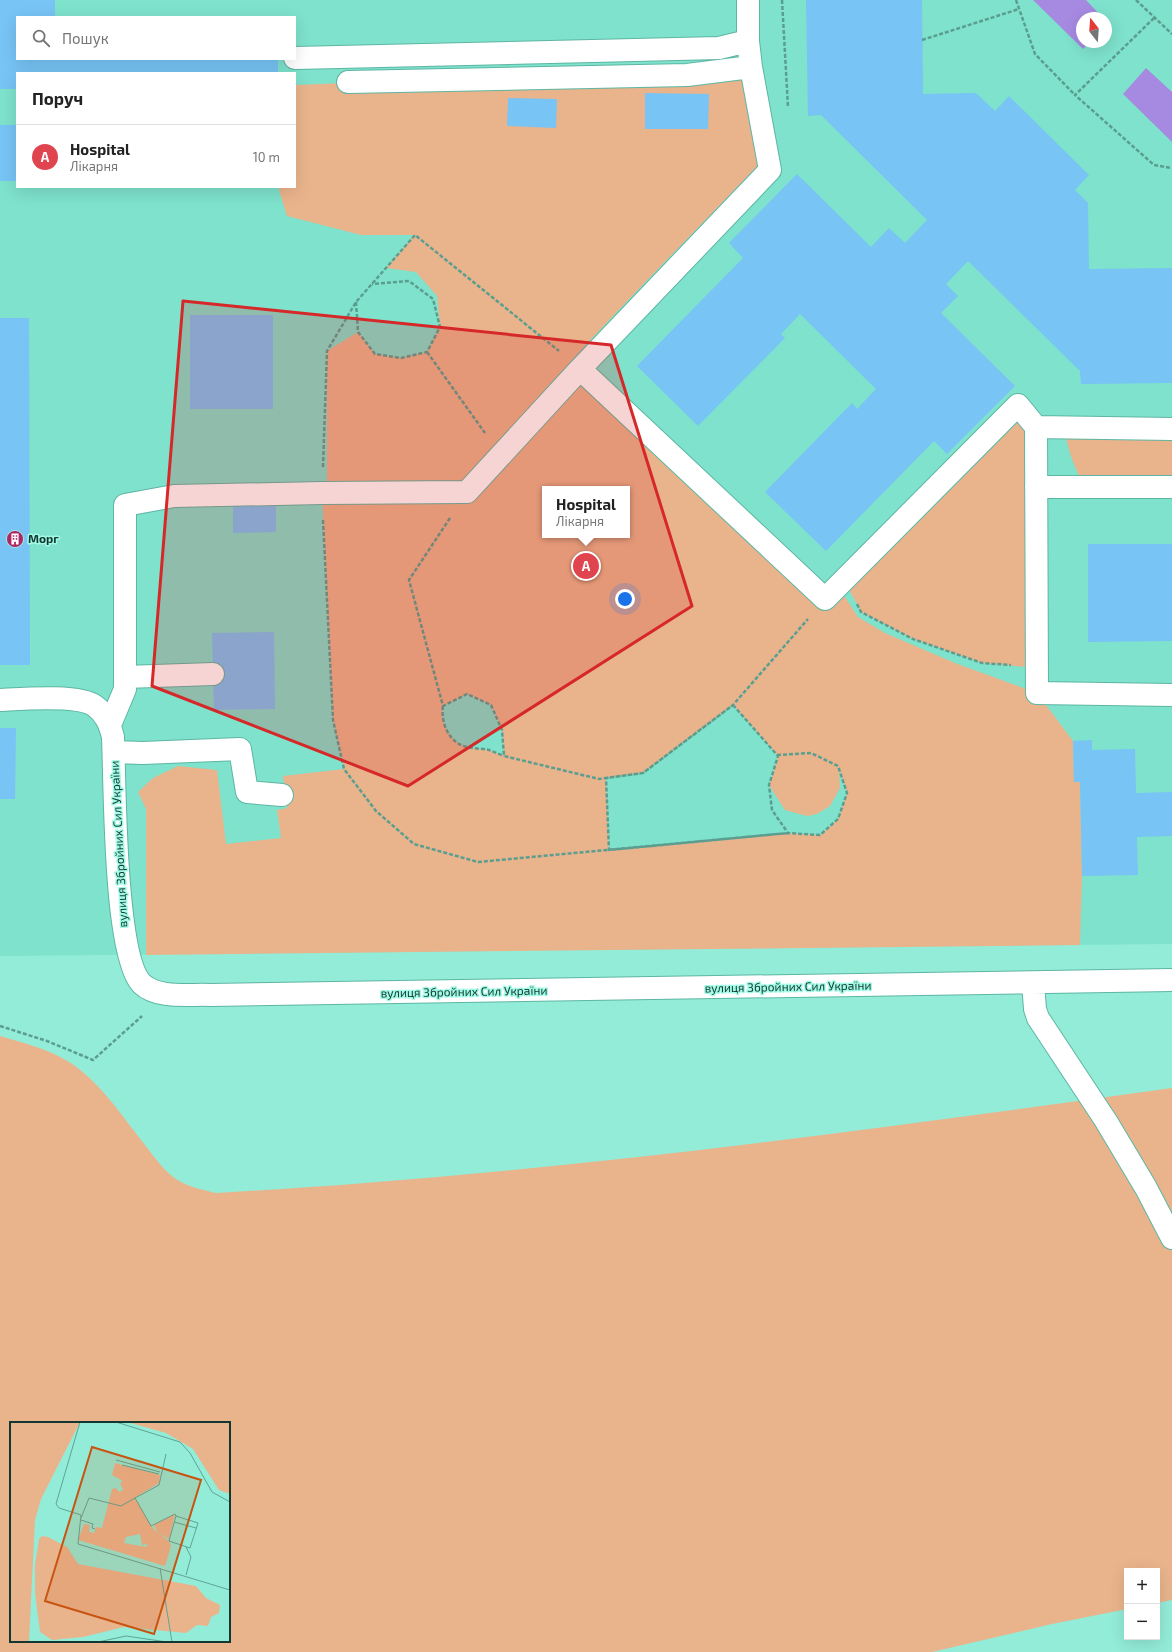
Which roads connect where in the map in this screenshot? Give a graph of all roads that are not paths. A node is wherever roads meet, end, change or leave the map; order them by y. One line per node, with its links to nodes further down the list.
1 (748, 0): 2 (street)
2 (748, 41): 3 (street); 4 (street)
3 (296, 58)
4 (751, 67): 5 (street); 6 (street)
5 (348, 82)
6 (580, 369): 7 (street); 12 (street)
7 (1036, 428): 8 (street); 9 (street)
8 (1172, 429)
9 (1036, 487): 10 (street); 13 (street)
10 (1172, 487)
11 (213, 674): 12 (street)
12 (125, 677): 15 (street)
13 (1172, 695)
14 (0, 700): 15 (street, вулиця Збройних Сил України)
15 (110, 725): 16 (street, вулиця Збройних Сил України)
16 (114, 752): 17 (street); 19 (street, вулиця Збройних Сил України)
17 (282, 795)
18 (1172, 980): 19 (street, вулиця Збройних Сил України)
19 (1033, 983): 20 (street)
20 (1172, 1238)

